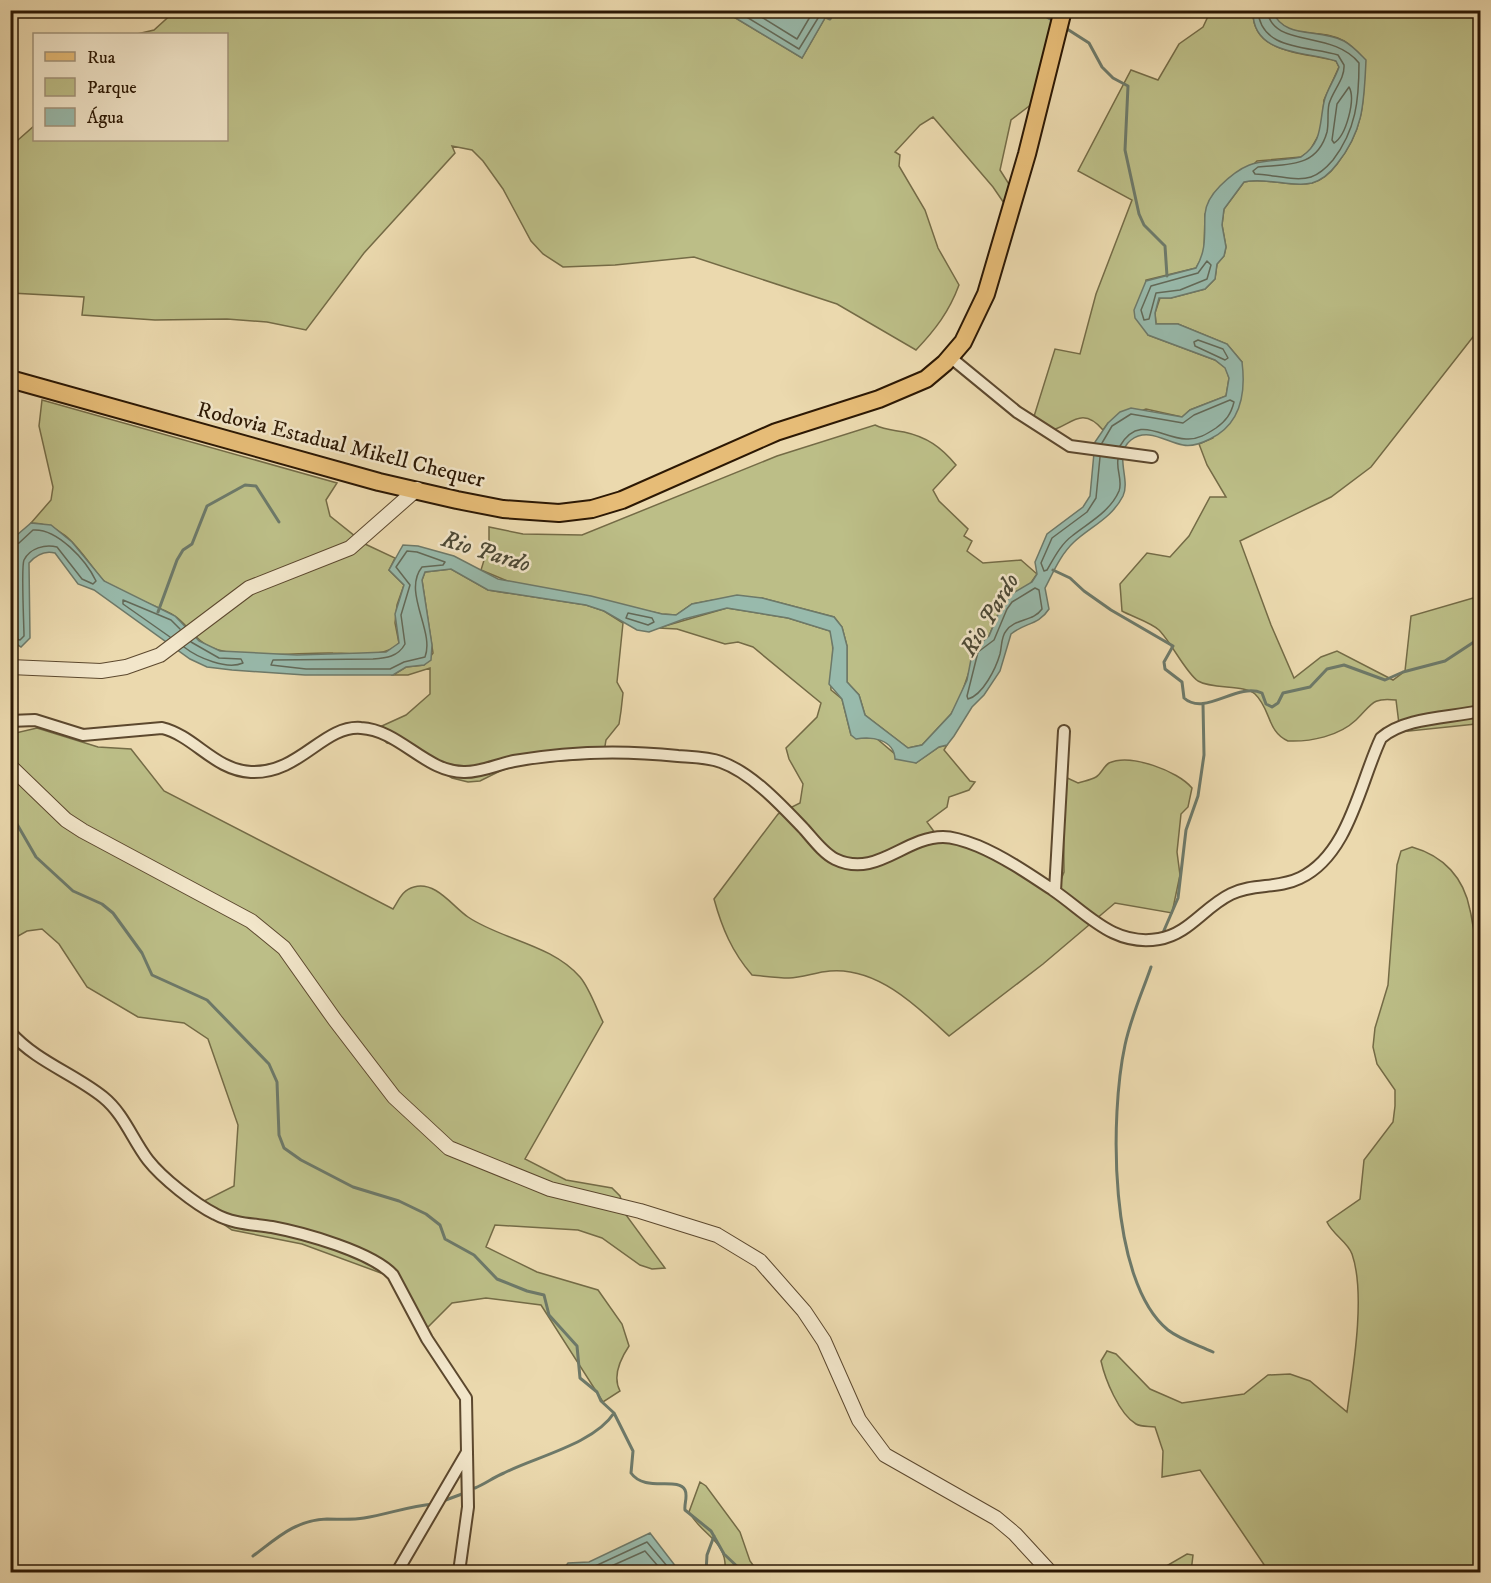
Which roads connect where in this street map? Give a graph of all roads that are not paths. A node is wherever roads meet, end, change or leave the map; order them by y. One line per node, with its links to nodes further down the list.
1 (1063, 10): 2 (main road, Rodovia Estadual Mikell Chequer)
2 (950, 357): 4 (street); 5 (main road, Rodovia Estadual Mikell Chequer)
3 (10, 379): 5 (main road, Rodovia Estadual Mikell Chequer)
4 (1152, 457)
5 (417, 489): 6 (street)
6 (10, 666)
7 (1480, 711): 11 (street)
8 (10, 721): 11 (street)
9 (1064, 731): 11 (street)
10 (10, 766): 16 (street)
11 (1054, 891)
12 (10, 1032): 13 (street)
13 (467, 1452): 14 (street); 15 (street)
14 (397, 1572)
15 (459, 1572)
16 (1050, 1572)

